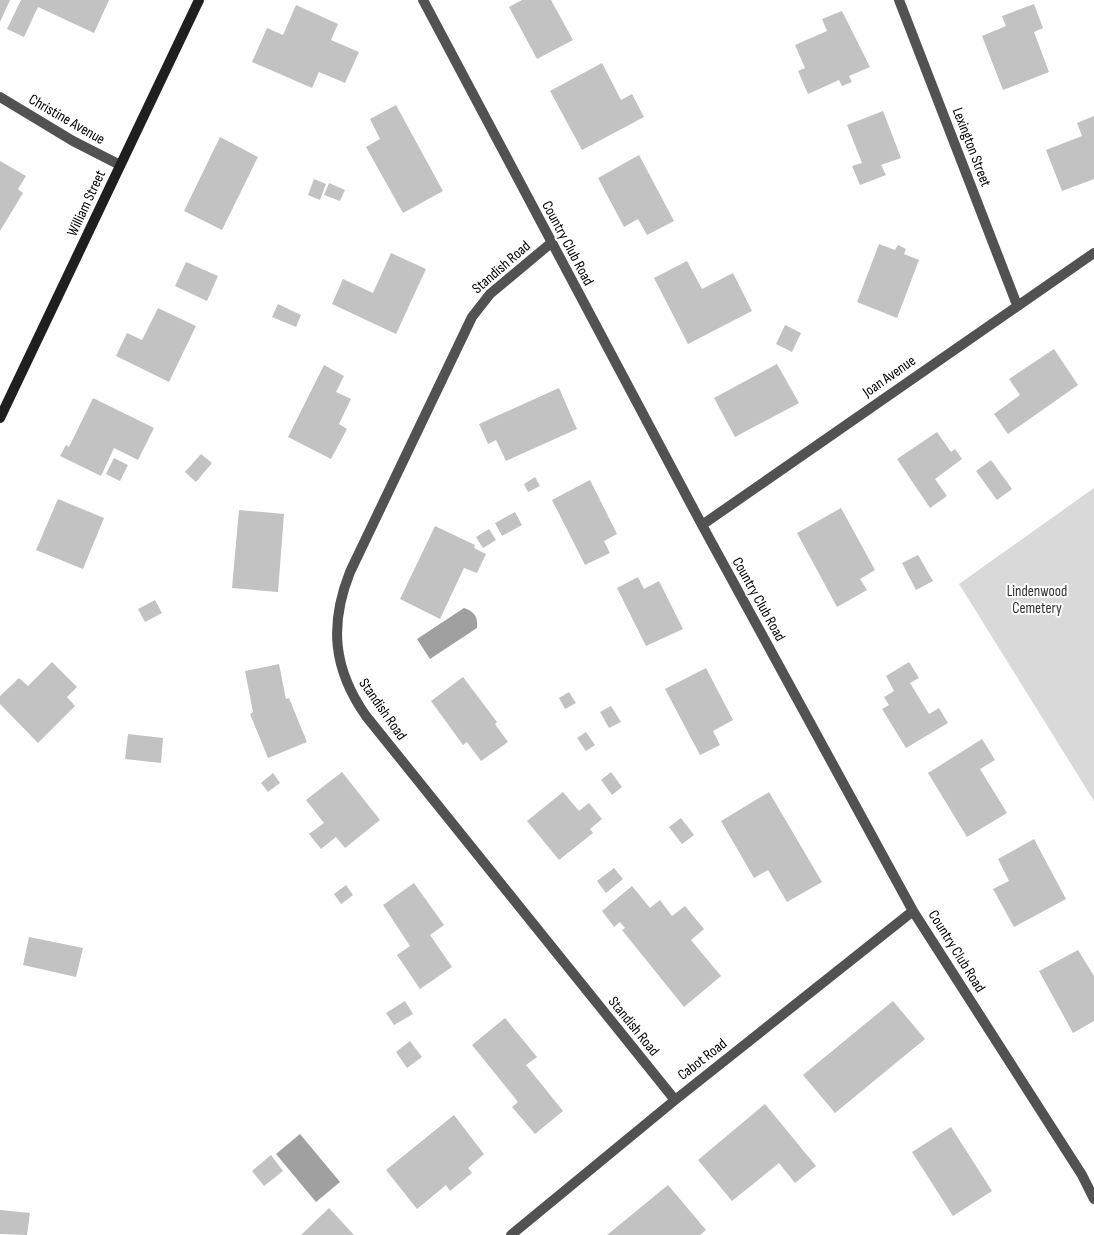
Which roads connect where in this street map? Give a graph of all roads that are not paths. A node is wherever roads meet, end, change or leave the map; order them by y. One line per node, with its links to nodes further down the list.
1 (199, 0): 5 (main road, William Street)
2 (423, 0): 6 (street, Country Club Road)
3 (899, 0): 8 (street, Lexington Street)
4 (0, 97): 5 (street, Christine Avenue)
5 (120, 165): 9 (main road, William Street)
6 (551, 243): 10 (street, Country Club Road); 12 (street, Standish Road)
7 (1094, 253): 8 (street, Joan Avenue)
8 (1017, 305): 10 (street, Joan Avenue)
9 (0, 418)
10 (702, 525): 11 (street, Country Club Road)
11 (913, 910): 12 (street, Cabot Road); 13 (street, Country Club Road)
12 (675, 1100): 14 (street, Cabot Road)
13 (1094, 1198)
14 (511, 1235)

